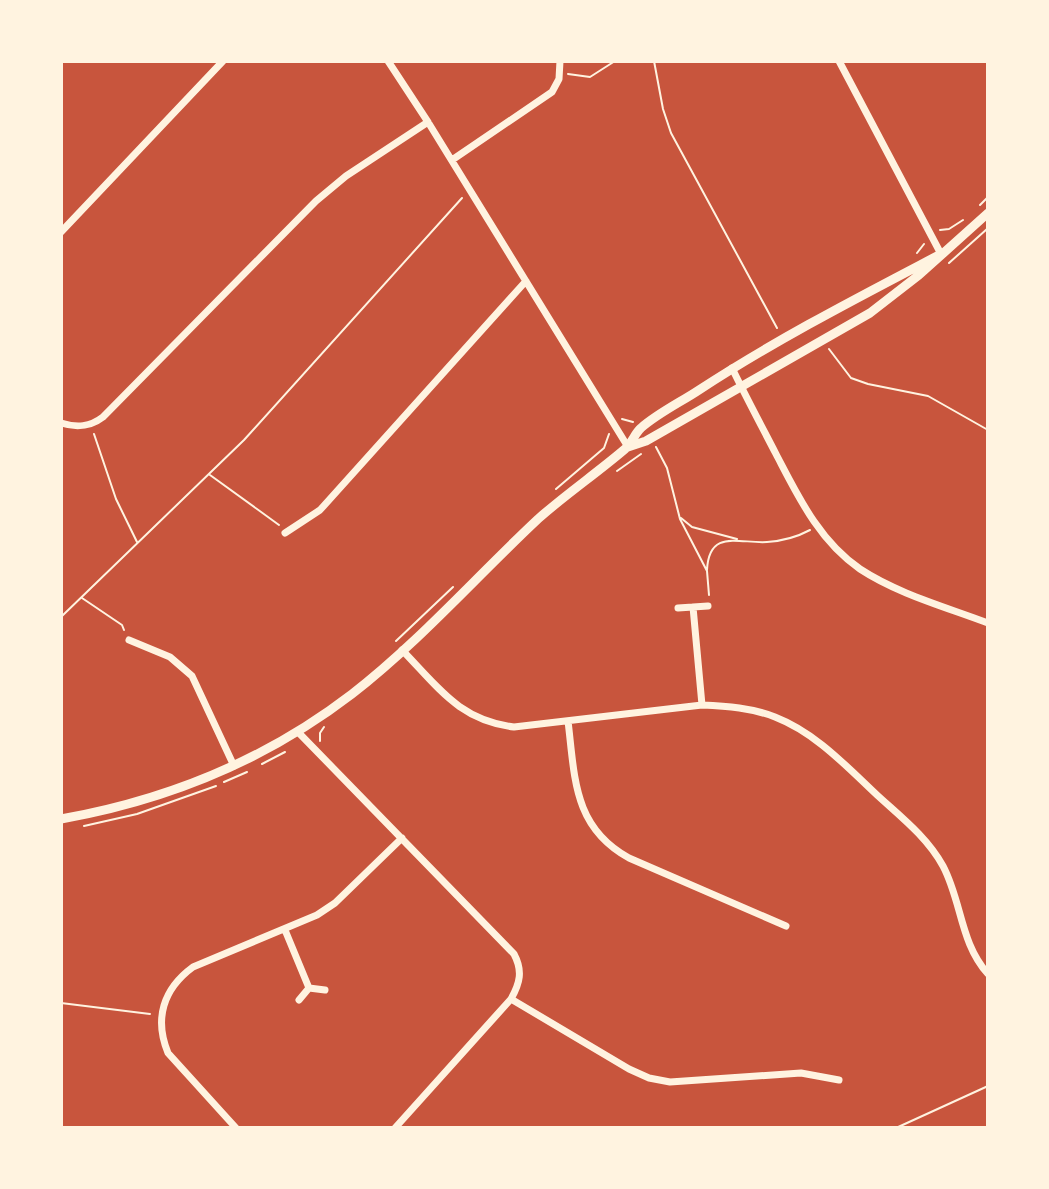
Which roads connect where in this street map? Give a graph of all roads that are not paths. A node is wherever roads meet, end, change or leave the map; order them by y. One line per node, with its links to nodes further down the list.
1 (223, 61): 8 (street)
2 (388, 61): 5 (street)
3 (560, 61): 6 (street)
4 (839, 61): 9 (street)
5 (428, 122): 6 (street); 13 (street)
6 (452, 160): 10 (street)
7 (988, 212): 9 (street)
8 (61, 232)
9 (941, 254): 11 (street); 12 (street)
10 (526, 281): 14 (street); 15 (street)
11 (732, 368): 12 (street); 14 (street)
12 (742, 387): 14 (street); 19 (street)
13 (61, 423)
14 (628, 447): 21 (street)
15 (285, 533)
16 (708, 606): 17 (street)
17 (693, 607): 18 (street); 22 (street)
18 (678, 608)
19 (988, 623)
20 (129, 640): 25 (street)
21 (402, 650): 23 (street); 24 (street)
22 (702, 705): 23 (street); 30 (street)
23 (568, 721): 28 (street)
24 (298, 732): 25 (street); 27 (street)
25 (234, 766): 26 (street)
26 (61, 819)
27 (402, 838): 29 (street); 33 (street)
28 (786, 926)
29 (285, 930): 31 (street); 36 (street)
30 (988, 974)
31 (309, 988): 32 (street); 34 (street)
32 (325, 990)
33 (511, 999): 35 (street); 37 (street)
34 (299, 1000)
35 (839, 1080)
36 (236, 1128)
37 (395, 1128)

